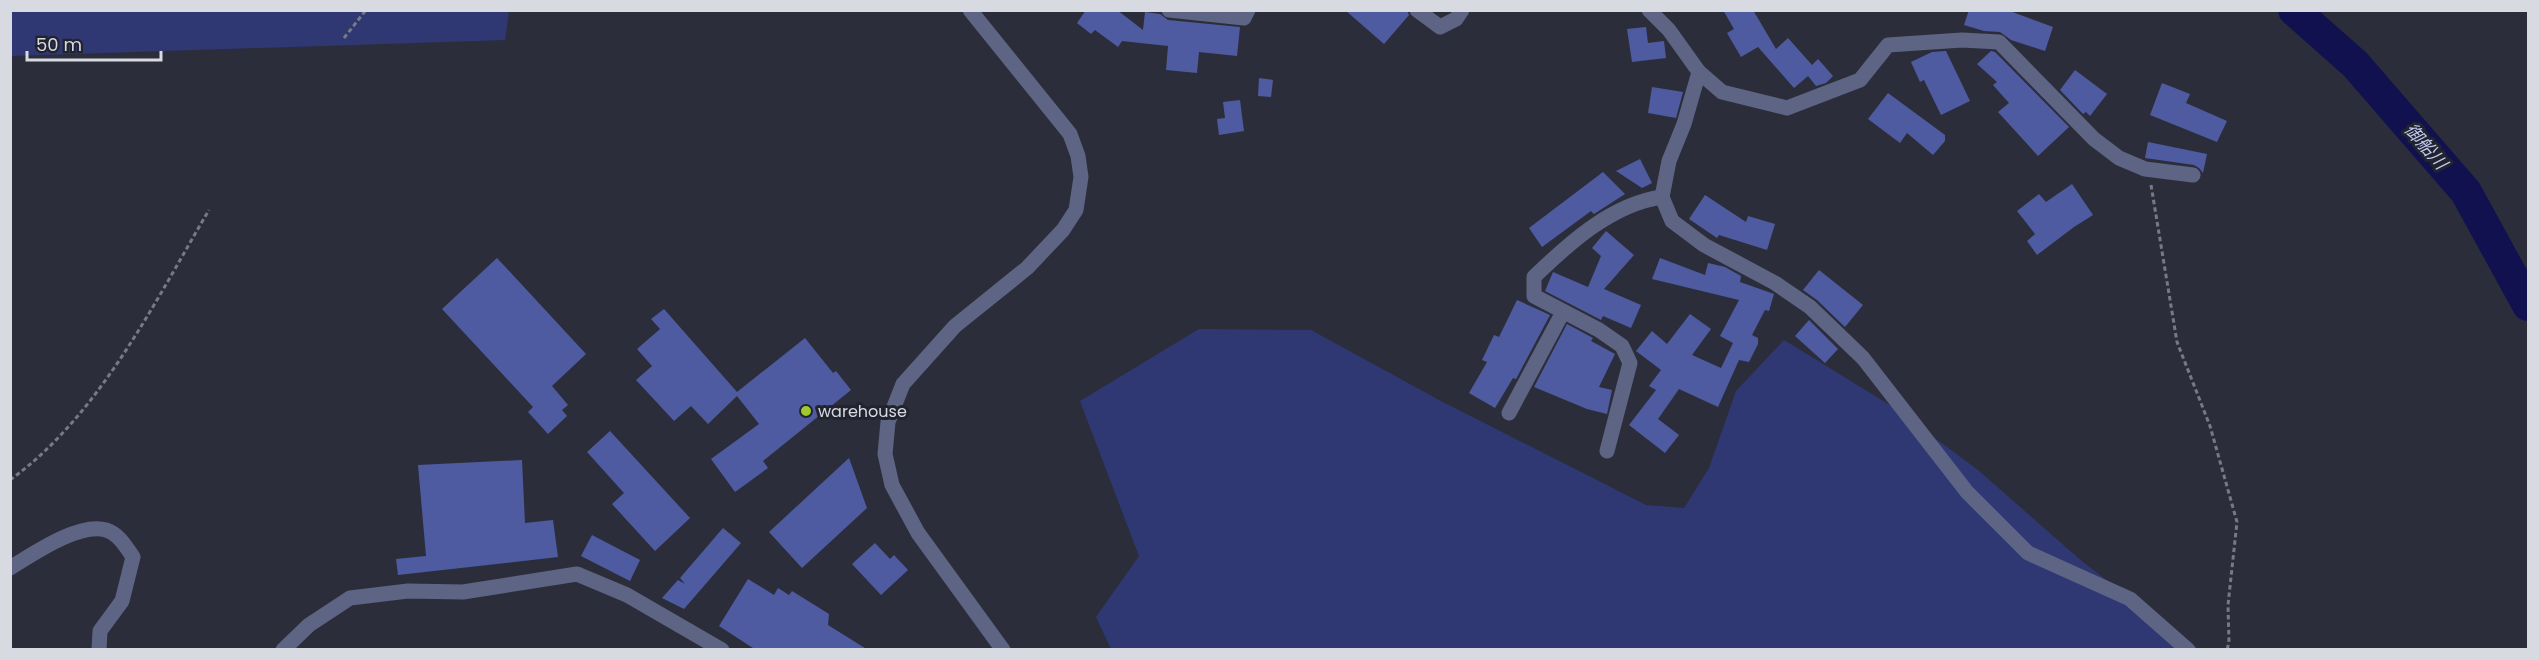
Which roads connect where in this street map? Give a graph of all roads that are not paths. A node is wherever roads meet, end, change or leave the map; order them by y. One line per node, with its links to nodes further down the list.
1 (970, 10): 17 (street)
2 (1169, 10): 3 (street)
3 (1248, 10)
4 (1417, 10): 5 (street)
5 (1462, 10)
6 (1649, 10): 7 (street)
7 (1699, 72): 8 (street); 9 (street)
8 (2193, 175)
9 (1662, 197): 10 (street); 18 (street)
10 (1563, 312): 11 (street); 12 (street)
11 (1509, 413)
12 (1607, 451)
13 (10, 568): 14 (street)
14 (99, 650)
15 (283, 650): 16 (street)
16 (722, 650)
17 (1002, 650)
18 (2188, 650)

